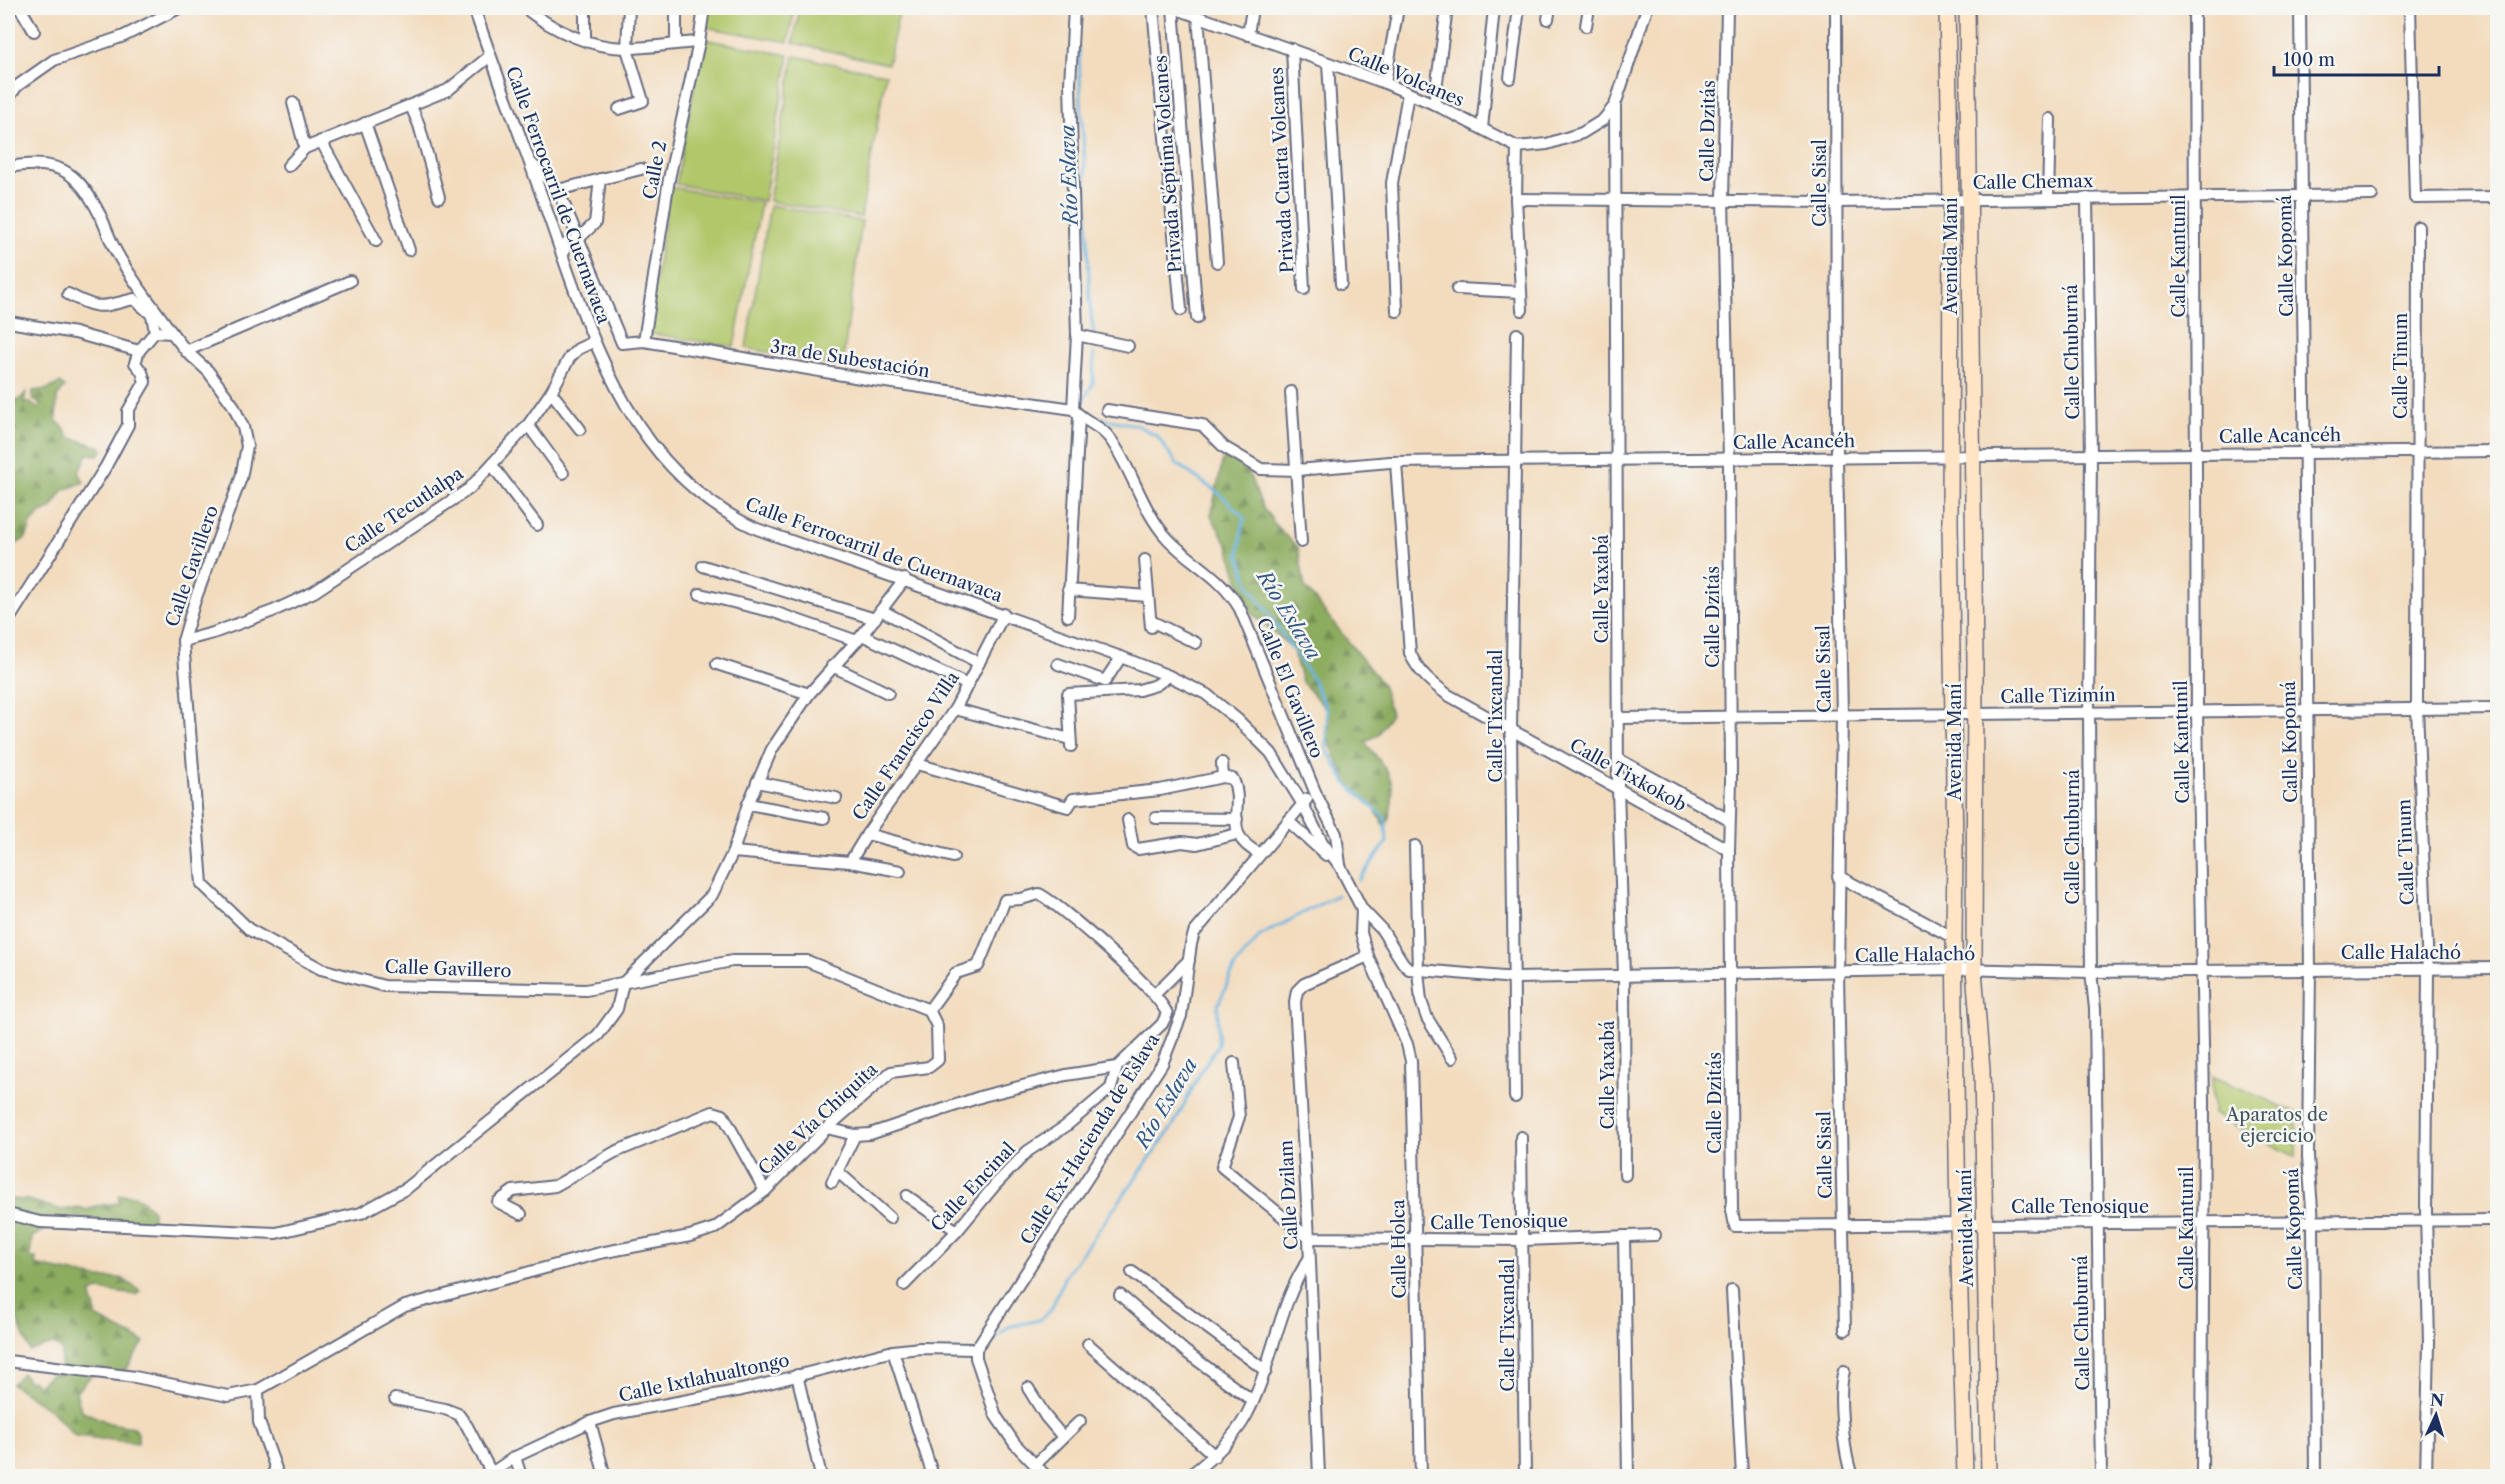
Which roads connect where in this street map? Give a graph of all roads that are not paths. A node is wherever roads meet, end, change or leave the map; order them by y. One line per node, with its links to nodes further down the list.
1 (20, 8): 30 (street)
2 (178, 8): 42 (street)
3 (474, 8): 37 (street, Calle Ferrocarril de Cuernavaca)
4 (525, 8): 32 (street)
5 (585, 8): 32 (street)
6 (629, 8): 35 (street)
7 (676, 8): 34 (street)
8 (704, 8): 33 (street, Calle 2)
9 (1074, 8): 93 (street)
10 (1153, 8): 85 (street)
11 (1174, 8): 27 (street, Calle Volcanes); 88 (street, Privada Séptima Volcanes)
12 (1252, 8): 31 (street)
13 (1398, 8): 40 (street)
14 (1447, 8): 44 (street)
15 (1494, 8): 50 (street)
16 (1519, 8): 39 (street)
17 (1550, 8): 28 (street)
18 (1589, 8): 29 (street)
19 (1647, 8): 45 (street, Calle Yaxabá)
20 (1727, 8): 68 (street, Calle Dzitás)
21 (1836, 8): 72 (street, Calle Sisal)
22 (1947, 8): 70 (street, Avenida Maní)
23 (1967, 8): 69 (street, Avenida Maní)
24 (2194, 8): 63 (street, Calle Kantunil)
25 (2300, 8): 62 (street, Calle Kopomá)
26 (2410, 8): 64 (street)
27 (1203, 14): 31 (street, Calle Volcanes); 78 (street)
28 (1548, 19)
29 (1586, 26)
30 (34, 31)
31 (1248, 35): 36 (street, Calle Volcanes)
32 (585, 40): 35 (street)
33 (699, 42): 34 (street); 94 (street, Calle 2)
34 (675, 43): 35 (street)
35 (627, 48): 47 (street)
36 (1292, 49): 38 (street, Calle Volcanes); 81 (street, Privada Cuarta Volcanes)
37 (490, 56): 46 (street); 54 (street, Calle Ferrocarril de Cuernavaca)
38 (1328, 63): 40 (street, Calle Volcanes); 80 (street)
39 (1510, 78)
40 (1385, 83): 41 (street, Calle Volcanes)
41 (1408, 94): 44 (street, Calle Volcanes); 86 (street)
42 (8, 98)
43 (293, 103): 53 (street)
44 (1434, 104): 50 (street, Calle Volcanes)
45 (1615, 105): 52 (street); 71 (street, Calle Yaxabá)
46 (411, 106): 49 (street); 61 (street)
47 (619, 109)
48 (2050, 119): 65 (street)
49 (365, 123): 51 (street); 76 (street)
50 (1482, 128): 52 (street, Calle Volcanes)
51 (321, 141): 53 (street); 75 (street)
52 (1517, 147): 67 (street)
53 (305, 148): 55 (street)
54 (530, 162): 59 (street); 77 (street, Calle Ferrocarril de Cuernavaca)
55 (288, 166)
56 (8, 167): 91 (street, Calle Gavillero)
57 (641, 169): 58 (street)
58 (600, 179): 59 (street); 74 (street)
59 (558, 190): 74 (street)
60 (2372, 195): 62 (street, Calle Chemax)
61 (440, 196)
62 (2302, 196): 63 (street, Calle Chemax); 107 (street, Calle Kopomá)
63 (2196, 197): 66 (street, Calle Chemax); 108 (street, Calle Kantunil)
64 (2498, 197)
65 (2048, 198): 66 (street, Calle Chemax); 69 (street, Calle Chemax)
66 (2087, 198): 109 (street, Calle Chuburná)
67 (1516, 199): 71 (street, Calle Chemax); 83 (street)
68 (1723, 199): 71 (street, Calle Chemax); 72 (street, Calle Chemax); 113 (street, Calle Dzitás)
69 (1971, 199): 70 (street, Calle Chemax); 111 (street, Avenida Maní)
70 (1951, 200): 72 (street, Calle Chemax); 110 (street, Avenida Maní)
71 (1614, 201): 114 (street, Calle Yaxabá)
72 (1837, 202): 112 (street, Calle Sisal)
73 (2418, 227): 106 (street, Calle Tinum)
74 (579, 238): 77 (street); 94 (street, 3ra de Subestación)
75 (376, 241)
76 (409, 250)
77 (563, 255): 95 (street, Calle Ferrocarril de Cuernavaca)
78 (1217, 262)
79 (350, 281): 98 (street)
80 (1341, 284)
81 (1304, 289)
82 (1457, 289): 83 (street)
83 (1521, 292): 87 (street)
84 (68, 294): 90 (street)
85 (1181, 310)
86 (1397, 310)
87 (1522, 310)
88 (1197, 318)
89 (9, 322): 97 (street)
90 (155, 332): 91 (street); 97 (street)
91 (172, 333): 98 (street, Calle Gavillero)
92 (1517, 334): 115 (street, Calle Tixcandal)
93 (1077, 335): 96 (street); 102 (street)
94 (644, 341): 102 (street, 3ra de Subestación)
95 (593, 342): 99 (street, Calle Tecutlalpa); 124 (street, Calle Ferrocarril de Cuernavaca)
96 (1128, 346)
97 (139, 351): 131 (street)
98 (186, 351): 133 (street, Calle Gavillero)
99 (551, 392): 103 (street, Calle Tecutlalpa); 104 (street)
100 (1291, 392): 118 (street)
101 (1107, 410): 118 (street, Calle Acancéh)
102 (1076, 413): 125 (street); 162 (street, Calle El Gavillero)
103 (528, 425): 117 (street, Calle Tecutlalpa); 119 (street)
104 (579, 429)
105 (2498, 451): 106 (street, Calle Acancéh)
106 (2417, 452): 107 (street, Calle Acancéh); 144 (street, Calle Tinum)
107 (2305, 453): 108 (street, Calle Acancéh); 147 (street, Calle Kopomá)
108 (2196, 454): 109 (street, Calle Acancéh); 148 (street, Calle Kantunil)
109 (2091, 455): 111 (street, Calle Acancéh); 149 (street, Calle Chuburná)
110 (1950, 456): 111 (street, Calle Acancéh); 112 (street, Calle Acancéh); 150 (street, Avenida Maní)
111 (1971, 456): 151 (street, Avenida Maní)
112 (1837, 458): 113 (street, Calle Acancéh); 152 (street, Calle Sisal)
113 (1729, 459): 114 (street, Calle Acancéh); 153 (street, Calle Dzitás)
114 (1618, 460): 115 (street, Calle Acancéh); 154 (street, Calle Yaxabá)
115 (1514, 461): 116 (street, Calle Acancéh); 155 (street, Calle Tixcandal)
116 (1396, 463): 118 (street, Calle Acancéh); 155 (street, Calle Tixkokob)
117 (492, 465): 120 (street); 133 (street, Calle Tecutlalpa)
118 (1297, 470): 121 (street)
119 (563, 473)
120 (537, 525)
121 (1301, 542)
122 (1145, 560): 127 (street)
123 (703, 566): 129 (street)
124 (905, 579): 128 (street, Calle Ferrocarril de Cuernavaca); 129 (street)
125 (1068, 590): 127 (street); 130 (street)
126 (700, 594): 132 (street)
127 (1149, 596): 134 (street)
128 (1004, 614): 135 (street, Calle Ferrocarril de Cuernavaca); 136 (street, Calle Francisco Villa)
129 (878, 615): 132 (street); 136 (street)
130 (1068, 616)
131 (8, 621)
132 (860, 638): 139 (street); 141 (street)
133 (183, 641): 199 (street, Calle Gavillero)
134 (1196, 643)
135 (1121, 657): 138 (street); 140 (street, Calle Ferrocarril de Cuernavaca)
136 (979, 663): 141 (street, Calle Francisco Villa)
137 (717, 664): 143 (street)
138 (1058, 664)
139 (832, 666): 142 (street); 143 (street)
140 (1169, 676): 146 (street); 164 (street, Calle Ferrocarril de Cuernavaca)
141 (968, 685): 146 (street, Calle Francisco Villa)
142 (888, 693)
143 (809, 694): 160 (street)
144 (2417, 708): 145 (street, Calle Tizimín); 147 (street, Calle Tizimín); 191 (street, Calle Tinum)
145 (2498, 708)
146 (955, 709): 158 (street, Calle Francisco Villa)
147 (2306, 710): 148 (street, Calle Tizimín); 189 (street, Calle Kopomá)
148 (2198, 711): 149 (street, Calle Tizimín); 193 (street, Calle Kantunil)
149 (2089, 712): 151 (street, Calle Tizimín); 194 (street, Calle Chuburná)
150 (1953, 714): 151 (street, Calle Tizimín); 152 (street, Calle Tizimín); 184 (street, Avenida Maní)
151 (1975, 714): 190 (street, Avenida Maní)
152 (1842, 715): 153 (street, Calle Tizimín); 182 (street, Calle Sisal)
153 (1730, 716): 154 (street, Calle Tizimín); 170 (street, Calle Dzitás)
154 (1620, 718): 156 (street, Calle Yaxabá)
155 (1511, 730): 161 (street, Calle Tixkokob); 198 (street, Calle Tixcandal)
156 (1618, 759): 161 (street, Calle Yaxabá); 170 (street)
157 (1222, 763): 159 (street)
158 (917, 764): 159 (street); 172 (street, Calle Francisco Villa)
159 (1223, 777): 168 (street)
160 (757, 782): 163 (street); 165 (street)
161 (1618, 788): 175 (street, Calle Tixkokob); 197 (street, Calle Yaxabá)
162 (1316, 794): 164 (street, Calle Ex-Hacienda de Eslava); 180 (street, Calle El Gavillero)
163 (836, 798)
164 (1302, 803): 171 (street, Calle Ex-Hacienda de Eslava); 180 (street, Calle Ferrocarril de Cuernavaca)
165 (748, 804): 166 (street); 176 (street)
166 (824, 818)
167 (1156, 818): 168 (street)
168 (1237, 819): 173 (street)
169 (1128, 820): 173 (street)
170 (1729, 820): 175 (street, Calle Dzitás)
171 (1288, 821): 177 (street, Calle Ex-Hacienda de Eslava); 180 (street)
172 (867, 834): 178 (street); 179 (street, Calle Francisco Villa)
173 (1237, 834): 177 (street)
174 (1415, 846): 192 (street)
175 (1729, 850): 195 (street, Calle Dzitás)
176 (732, 852): 179 (street); 199 (street)
177 (1260, 854): 186 (street, Calle Ex-Hacienda de Eslava)
178 (953, 857)
179 (850, 862): 181 (street)
180 (1340, 866): 183 (street)
181 (900, 872)
182 (1838, 876): 184 (street); 196 (street, Calle Sisal)
183 (1362, 909): 185 (street); 192 (street)
184 (1954, 938): 188 (street, Avenida Maní)
185 (1368, 956): 229 (street, Calle Dzilam); 230 (street, Calle Holca)
186 (1188, 960): 200 (street); 239 (street, Calle Ex-Hacienda de Eslava)
187 (2498, 968): 191 (street, Calle Halachó)
188 (1955, 969): 190 (street, Calle Halachó); 196 (street, Calle Halachó); 223 (street, Avenida Maní)
189 (2310, 969): 191 (street, Calle Halachó); 193 (street, Calle Halachó); 219 (street, Calle Kopomá)
190 (1974, 970): 194 (street, Calle Halachó); 221 (street, Avenida Maní)
191 (2428, 970): 218 (street, Calle Tinum)
192 (1418, 971): 198 (street, Calle Halachó); 202 (street)
193 (2202, 971): 194 (street, Calle Halachó); 220 (street, Calle Kantunil)
194 (2091, 972): 222 (street, Calle Chuburná)
195 (1731, 973): 196 (street, Calle Halachó); 197 (street, Calle Halachó); 224 (street, Calle Dzitás)
196 (1838, 973): 225 (street, Calle Sisal)
197 (1623, 977): 198 (street, Calle Halachó); 210 (street, Calle Yaxabá)
198 (1515, 978): 205 (street, Calle Tixcandal)
199 (623, 983): 201 (street, Calle Gavillero); 214 (street)
200 (1155, 994): 201 (street); 204 (street)
201 (929, 1010): 206 (street, Calle Vía Chiquita)
202 (1452, 1058)
203 (1234, 1064): 229 (street)
204 (1117, 1067): 207 (street); 226 (street, Calle Encinal)
205 (1515, 1097)
206 (827, 1128): 207 (street); 212 (street, Calle Vía Chiquita)
207 (855, 1135): 209 (street)
208 (1521, 1137): 231 (street, Calle Tixcandal)
209 (837, 1171): 211 (street); 216 (street)
210 (1625, 1175)
211 (832, 1182)
212 (765, 1191): 215 (street, Calle Vía Chiquita); 246 (street)
213 (907, 1196): 226 (street)
214 (8, 1214)
215 (521, 1214)
216 (890, 1218)
217 (2498, 1220): 218 (street, Calle Tenosique)
218 (2426, 1221): 219 (street, Calle Tenosique); 274 (street, Calle Tinum)
219 (2313, 1222): 220 (street, Calle Tenosique); 273 (street, Calle Kopomá)
220 (2203, 1223): 222 (street, Calle Tenosique); 272 (street, Calle Kantunil)
221 (1986, 1224): 222 (street, Calle Tenosique); 223 (street, Calle Tenosique); 270 (street, Avenida Maní)
222 (2096, 1224): 271 (street, Calle Chuburná)
223 (1958, 1225): 225 (street, Calle Tenosique); 269 (street, Avenida Maní)
224 (1735, 1226): 225 (street, Calle Tenosique)
225 (1843, 1226): 237 (street, Calle Sisal)
226 (957, 1231): 234 (street, Calle Encinal)
227 (1655, 1235): 228 (street, Calle Tenosique)
228 (1624, 1236): 231 (street, Calle Tenosique); 266 (street)
229 (1308, 1238): 230 (street, Calle Tenosique); 232 (street, Calle Dzilam)
230 (1415, 1240): 231 (street, Calle Tenosique); 264 (street, Calle Holca)
231 (1524, 1240): 265 (street, Calle Tixcandal)
232 (1310, 1259): 242 (street); 263 (street, Calle Dzilam)
233 (1132, 1272): 242 (street)
234 (904, 1285)
235 (1732, 1290): 267 (street)
236 (1120, 1295): 248 (street)
237 (1845, 1330)
238 (1088, 1344): 252 (street)
239 (976, 1349): 240 (street, Calle Ixtlahualtongo); 254 (street)
240 (894, 1352): 244 (street, Calle Ixtlahualtongo); 260 (street)
241 (8, 1361): 246 (street)
242 (1266, 1371): 248 (street)
243 (1844, 1371): 268 (street)
244 (796, 1375): 250 (street, Calle Ixtlahualtongo); 259 (street)
245 (1028, 1388): 251 (street)
246 (258, 1390): 256 (street)
247 (395, 1399): 255 (street)
248 (1253, 1401): 252 (street)
249 (1080, 1421): 251 (street)
250 (590, 1422): 253 (street, Calle Ixtlahualtongo); 258 (street)
251 (1062, 1436): 254 (street)
252 (1215, 1456): 262 (street)
253 (515, 1457): 255 (street, Calle Ixtlahualtongo); 257 (street)
254 (1035, 1465): 261 (street)
255 (491, 1475)
256 (271, 1476)
257 (521, 1476)
258 (605, 1476)
259 (821, 1476)
260 (933, 1476)
261 (1046, 1476)
262 (1189, 1476)
263 (1318, 1476)
264 (1421, 1476)
265 (1525, 1476)
266 (1628, 1476)
267 (1742, 1476)
268 (1852, 1476)
269 (1965, 1476)
270 (1989, 1476)
271 (2101, 1476)
272 (2202, 1476)
273 (2315, 1476)
274 (2426, 1476)

